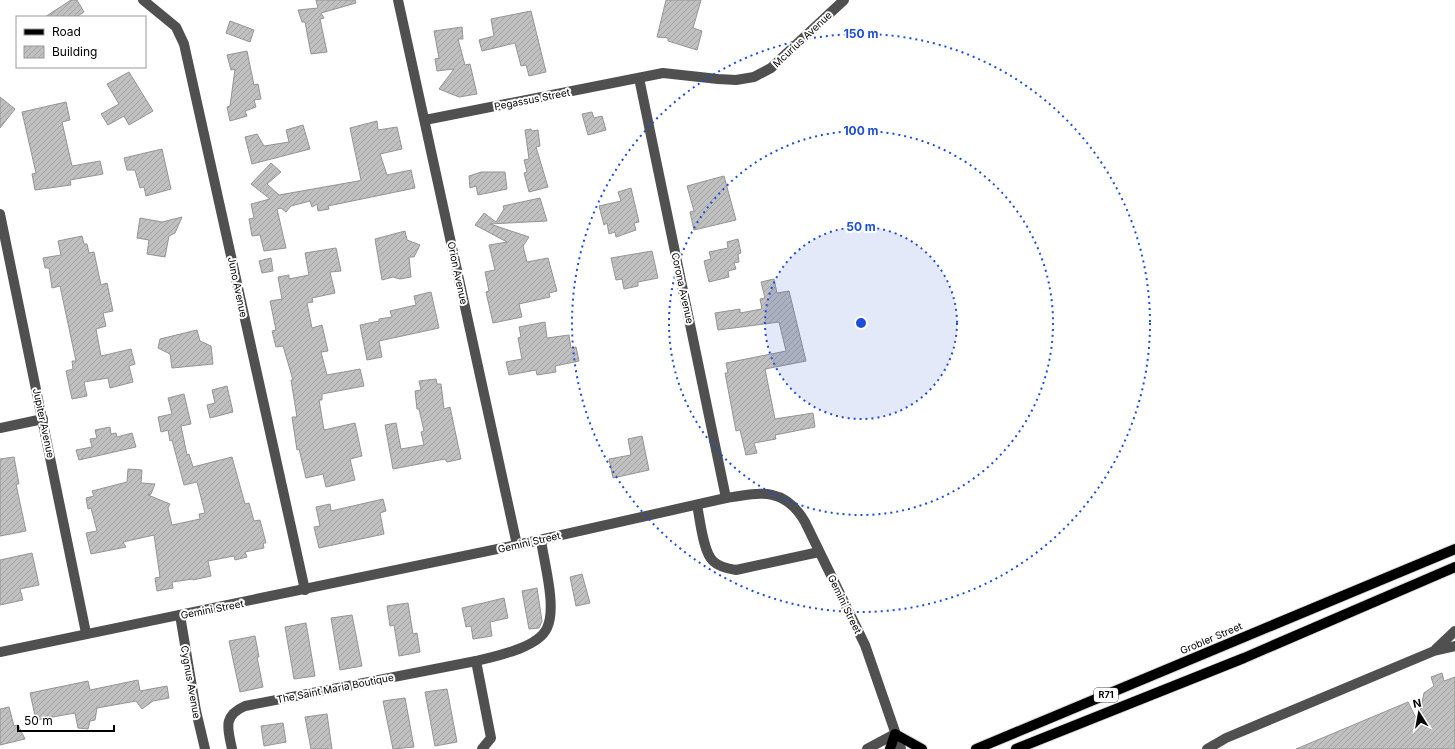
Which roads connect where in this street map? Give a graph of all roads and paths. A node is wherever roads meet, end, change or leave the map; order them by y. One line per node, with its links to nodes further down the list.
1 (143, 0): 16 (street, Juno Avenue)
2 (398, 0): 5 (street, Orion Avenue)
3 (844, 0): 4 (street, Mcurius Avenue)
4 (639, 78): 5 (street, Pegassus Street); 9 (street, Corona Avenue)
5 (425, 120): 12 (street, Orion Avenue)
6 (0, 214): 7 (street, Jupiter Avenue)
7 (43, 419): 8 (street); 19 (street, Jupiter Avenue)
8 (0, 428)
9 (726, 498): 10 (street, Gemini Street); 14 (street, Gemini Street)
10 (697, 504): 11 (street, Gemini Street); 14 (street)
11 (541, 540): 12 (street, Gemini Street); 23 (street, The Saint Maria Boutique)
12 (517, 545): 16 (street, Gemini Street)
13 (1455, 549): 32 (main road, Grobler Street / R71)
14 (819, 552): 24 (street, Gemini Street)
15 (1455, 567): 33 (main road, R71)
16 (305, 590): 17 (street, Gemini Street)
17 (180, 615): 19 (street, Gemini Street); 25 (street, Cygnus Avenue)
18 (1455, 631): 21 (street)
19 (86, 633): 22 (street, Gemini Street)
20 (1455, 646): 21 (street)
21 (1434, 651): 34 (street)
22 (0, 652)
23 (476, 661): 26 (street, The Saint Maria Boutique); 27 (street)
24 (895, 734): 28 (street); 29 (main road); 30 (street, Gemini Street); 31 (main road)
25 (205, 749)
26 (232, 749)
27 (482, 749)
28 (867, 749)
29 (890, 749)
30 (901, 749)
31 (922, 749)
32 (976, 749)
33 (1016, 749)
34 (1207, 749)

